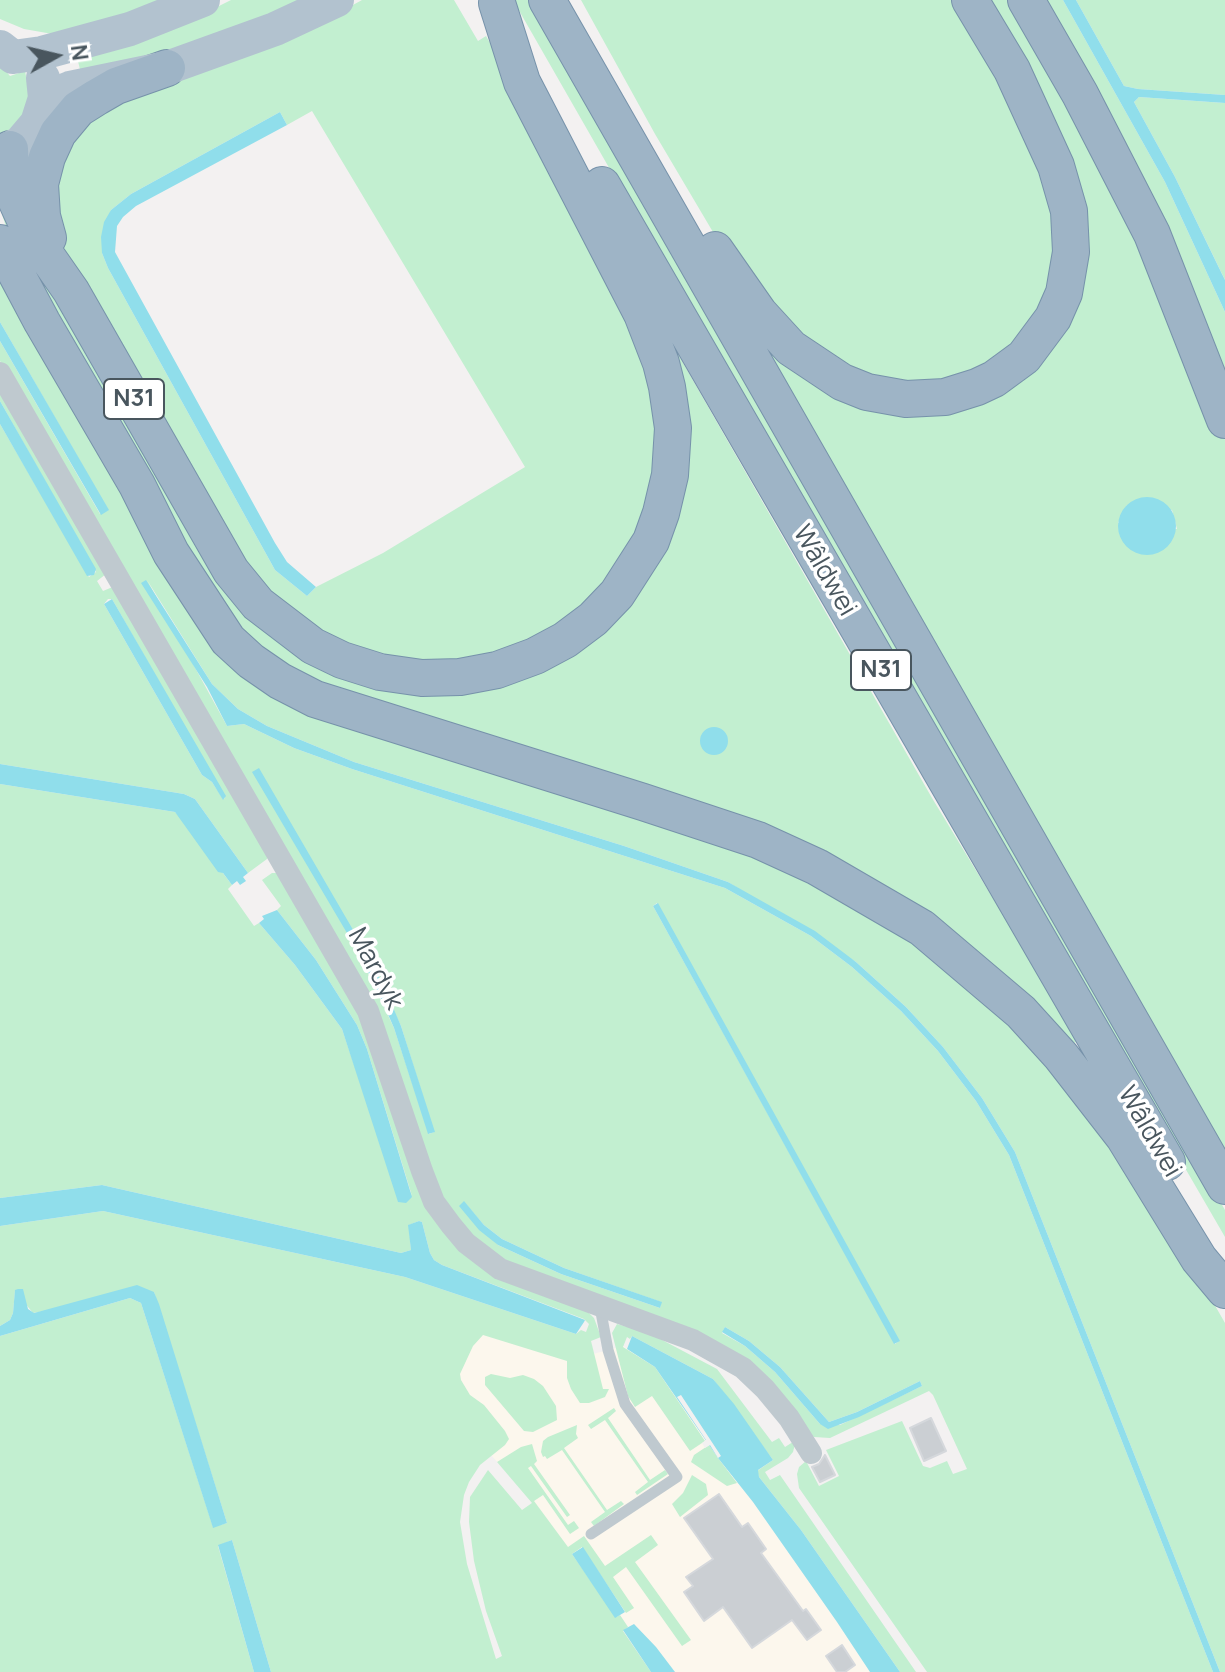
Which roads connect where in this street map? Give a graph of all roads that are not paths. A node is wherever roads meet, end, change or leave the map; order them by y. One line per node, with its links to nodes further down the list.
1 (203, 0): 9 (main road)
2 (337, 0): 10 (main road)
3 (547, 0): 12 (highway, Wâldwei / N31)
4 (970, 0): 12 (highway, N31)
5 (1026, 0): 17 (highway)
6 (496, 1): 15 (highway, N31); 19 (highway, Wâldwei / N31)
7 (0, 28): 9 (main road)
8 (0, 47): 9 (main road)
9 (34, 55): 11 (main road)
10 (167, 68): 11 (main road); 15 (highway, N31)
11 (45, 98): 13 (main road)
12 (625, 136): 18 (highway, Wâldwei / N31)
13 (5, 152): 15 (highway, N31)
14 (0, 243): 20 (highway, N31)
15 (71, 291)
16 (0, 373): 21 (street, Mardyk)
17 (1225, 420)
18 (1225, 1186)
19 (1225, 1268)
20 (1225, 1290)
21 (600, 1307): 22 (street, Mardyk); 23 (lane)
22 (811, 1453)
23 (591, 1534)

